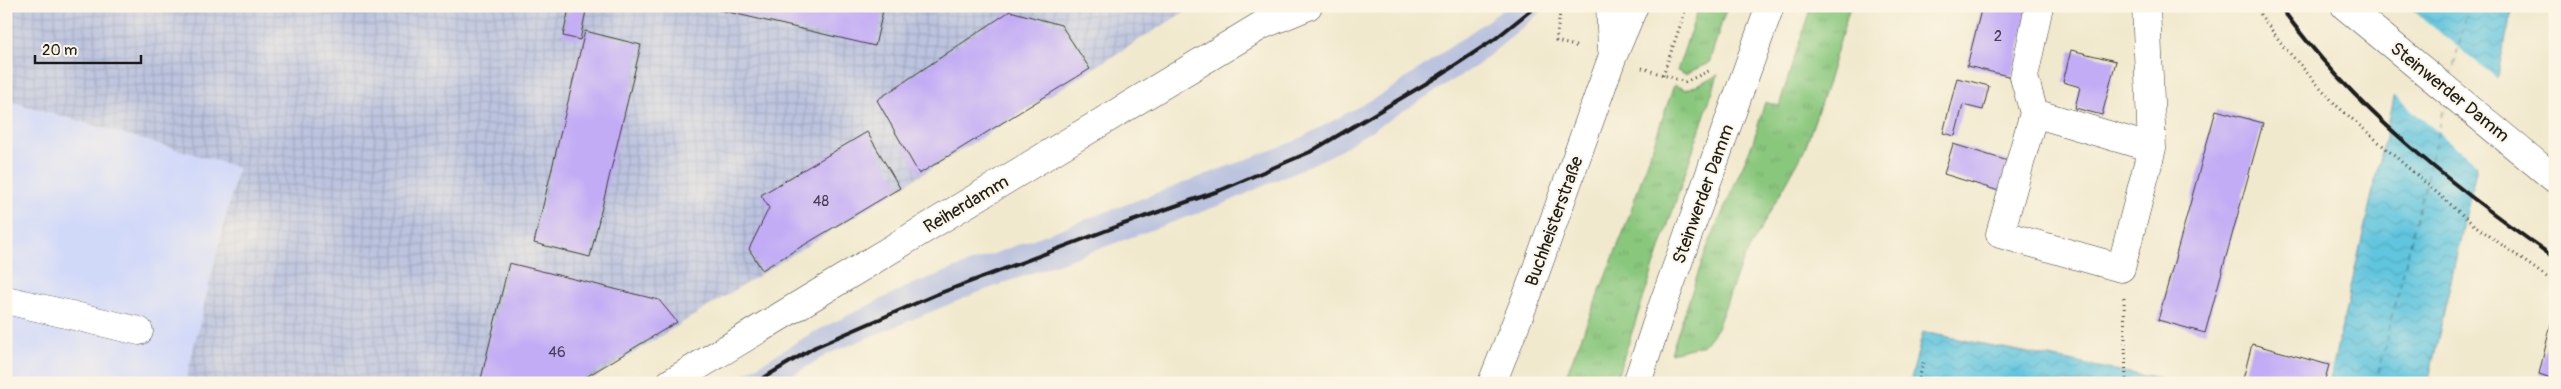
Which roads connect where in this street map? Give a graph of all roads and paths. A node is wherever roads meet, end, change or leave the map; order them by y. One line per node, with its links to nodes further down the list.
1 (1308, 6): 11 (street, Reiherdamm)
2 (1561, 6): 12 (path)
3 (1610, 6): 13 (street, Buchheisterstraße)
4 (1634, 6): 13 (street, Buchheisterstraße)
5 (1687, 6): 14 (path)
6 (1770, 6): 25 (street, Steinwerder Damm)
7 (2040, 6): 15 (street)
8 (2146, 6): 16 (street)
9 (2254, 6): 18 (path)
10 (2355, 14): 17 (street, Steinwerder Damm)
11 (1270, 15): 23 (street, Reiherdamm)
12 (1556, 41)
13 (1612, 58): 24 (street, Buchheisterstraße)
14 (1716, 67)
15 (2034, 114): 16 (street); 16 (street)
16 (2152, 148)
17 (2555, 179)
18 (2555, 283)
19 (6, 300): 21 (street)
20 (2126, 313): 27 (path)
21 (139, 330)
22 (1924, 360): 26 (path)
23 (670, 383)
24 (1492, 383)
25 (1637, 383)
26 (1918, 383)
27 (2126, 383)

